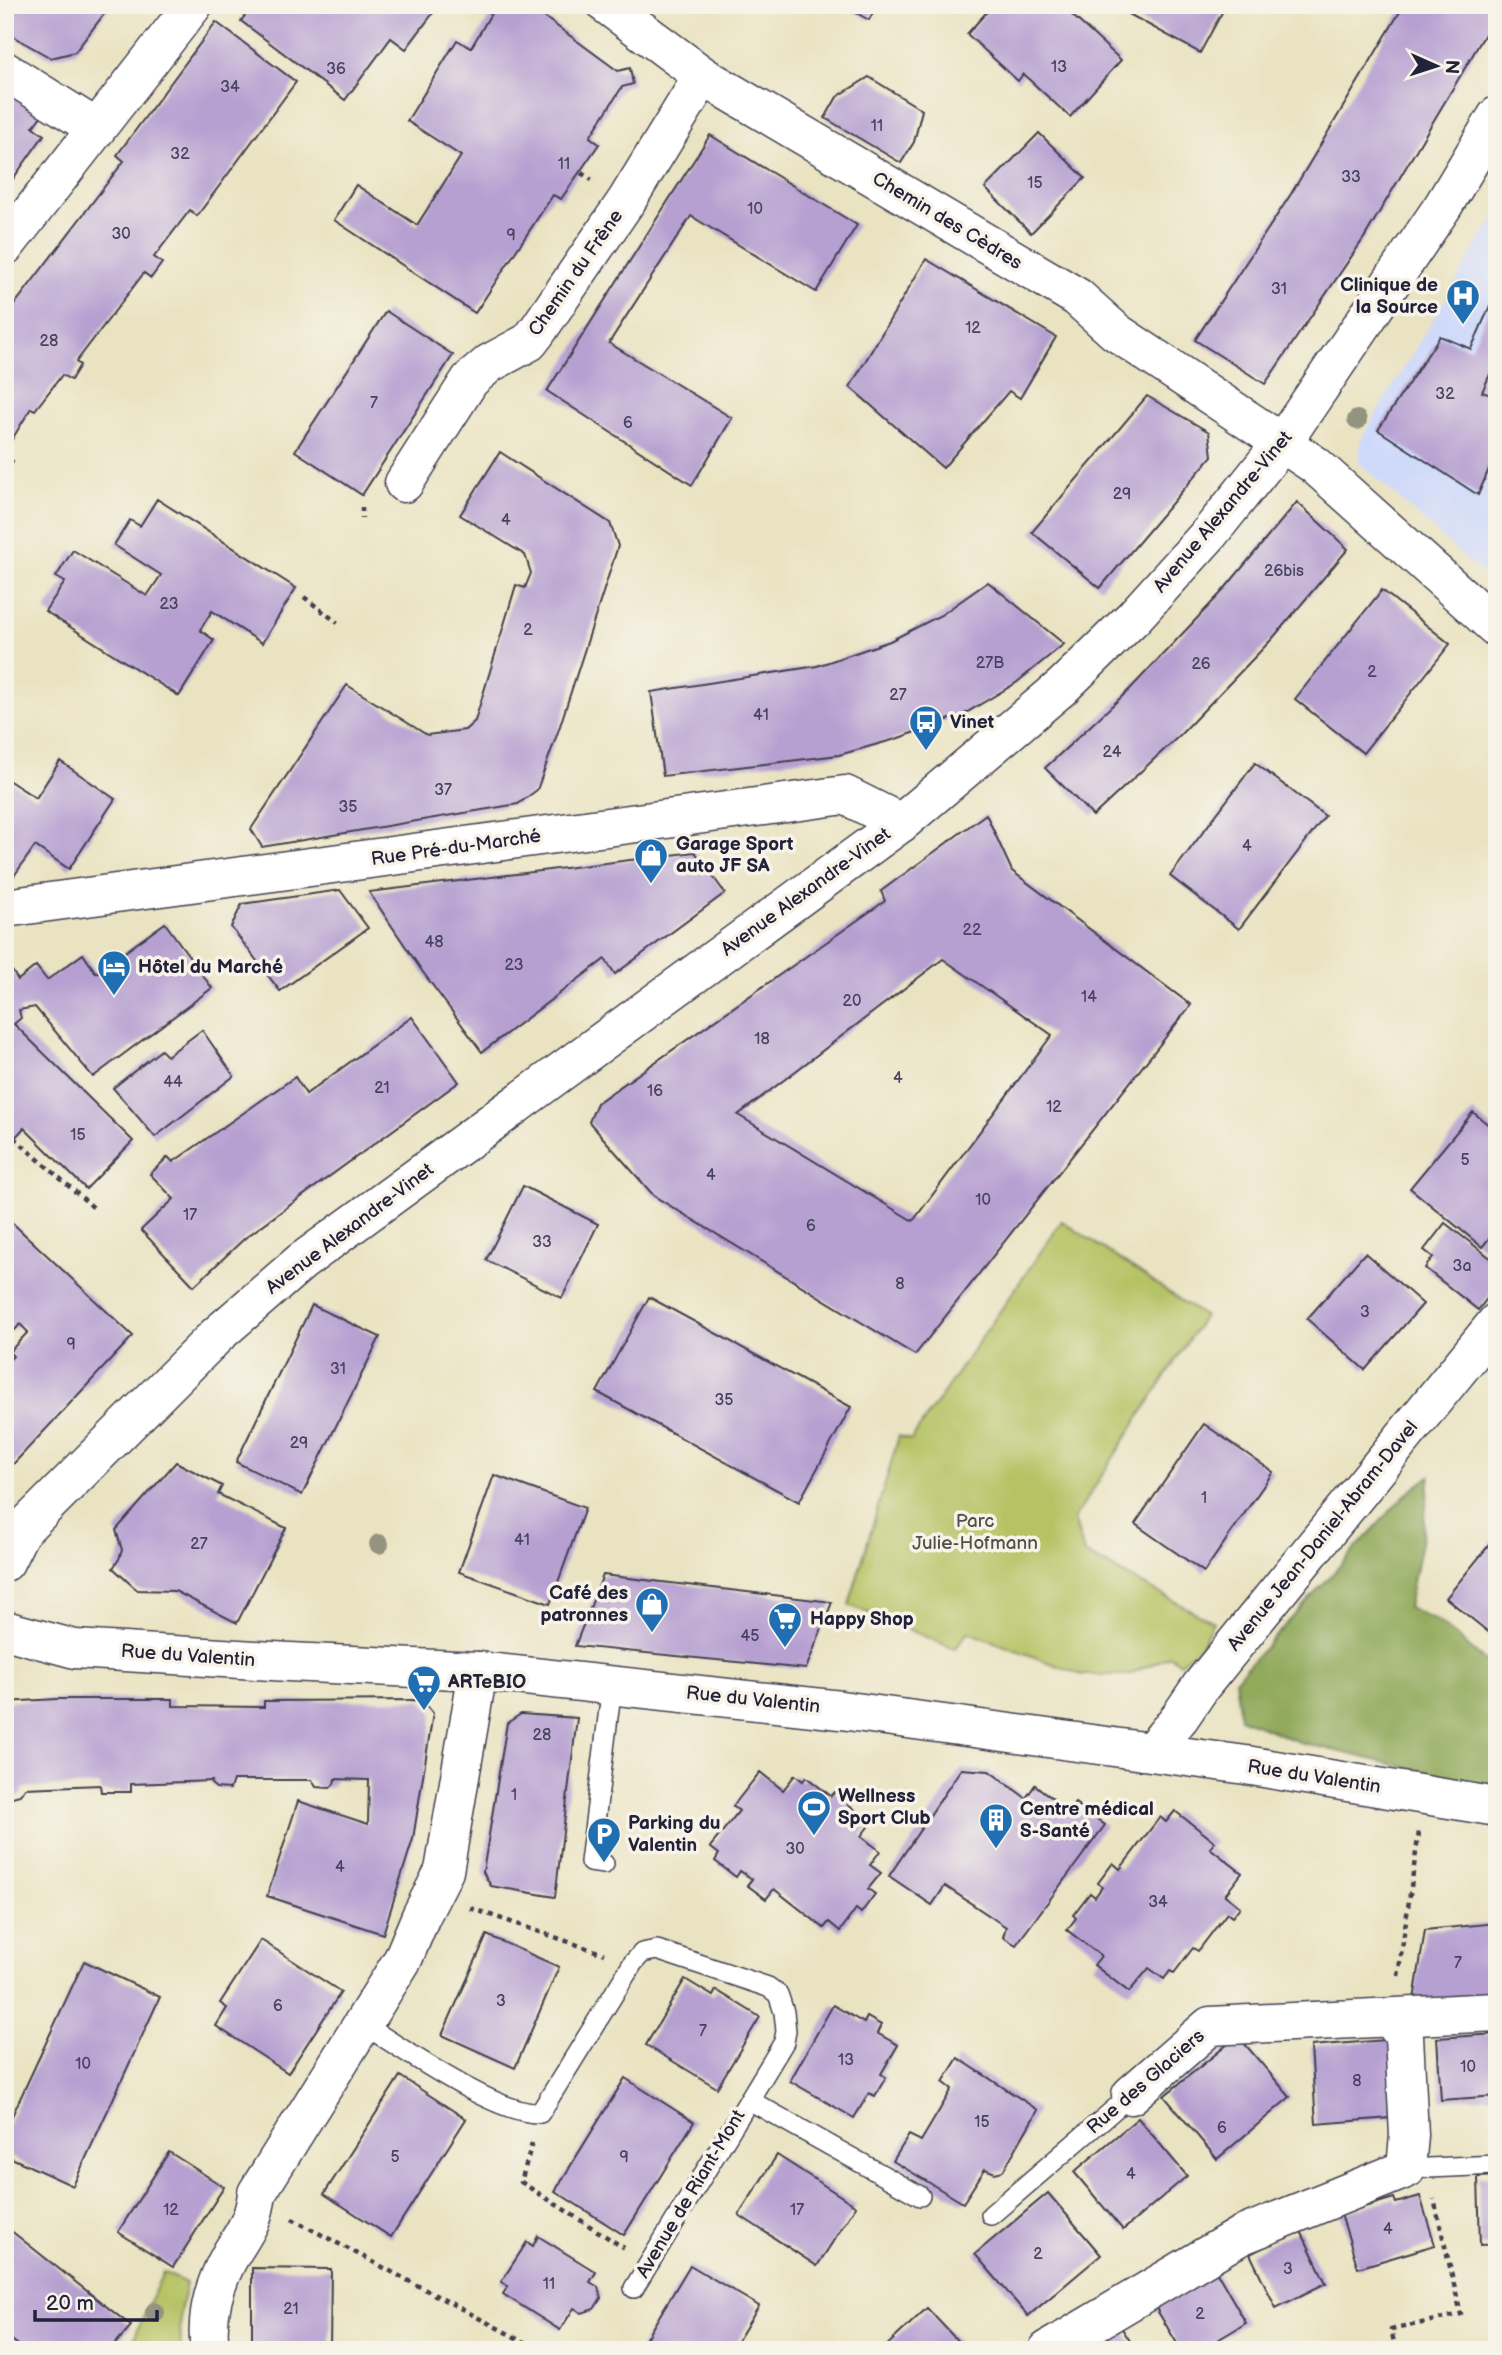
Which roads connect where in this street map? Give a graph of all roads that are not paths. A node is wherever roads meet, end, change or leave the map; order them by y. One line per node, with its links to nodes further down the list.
1 (193, 5): 6 (street)
2 (607, 5): 4 (street, Chemin des Cèdres)
3 (5, 71): 6 (street)
4 (703, 76): 8 (street, Chemin des Cèdres); 9 (street, Chemin du Frêne)
5 (1497, 116): 8 (street, Avenue Alexandre-Vinet)
6 (96, 128): 7 (street)
7 (5, 246)
8 (1282, 443): 10 (street, Chemin des Cèdres); 11 (street, Avenue Alexandre-Vinet)
9 (404, 483)
10 (1497, 628)
11 (901, 823): 12 (street, Rue Pré-du-Marché); 14 (street, Avenue Alexandre-Vinet)
12 (5, 908)
13 (1497, 1322): 18 (street, Avenue Jean-Daniel-Abram-Davel)
14 (5, 1562)
15 (5, 1630): 16 (street, Rue du Valentin)
16 (478, 1671): 17 (street, Rue du Valentin); 23 (street)
17 (612, 1685): 18 (street, Rue du Valentin); 20 (lane)
18 (1152, 1751): 19 (street, Rue du Valentin)
19 (1497, 1807)
20 (604, 1864)
21 (1497, 2012): 22 (street, Rue des Glaciers)
22 (1392, 2019): 24 (street, Rue des Glaciers); 27 (street)
23 (363, 2024): 25 (lane, Avenue de Riant-Mont); 31 (street)
24 (1131, 2095): 29 (lane, Rue des Glaciers)
25 (749, 2100): 28 (lane, Avenue de Riant-Mont); 30 (lane, Avenue de Riant-Mont)
26 (1497, 2165): 27 (lane)
27 (1416, 2168): 32 (street)
28 (920, 2196)
29 (991, 2215)
30 (634, 2288)
31 (210, 2350)
32 (1048, 2350)

